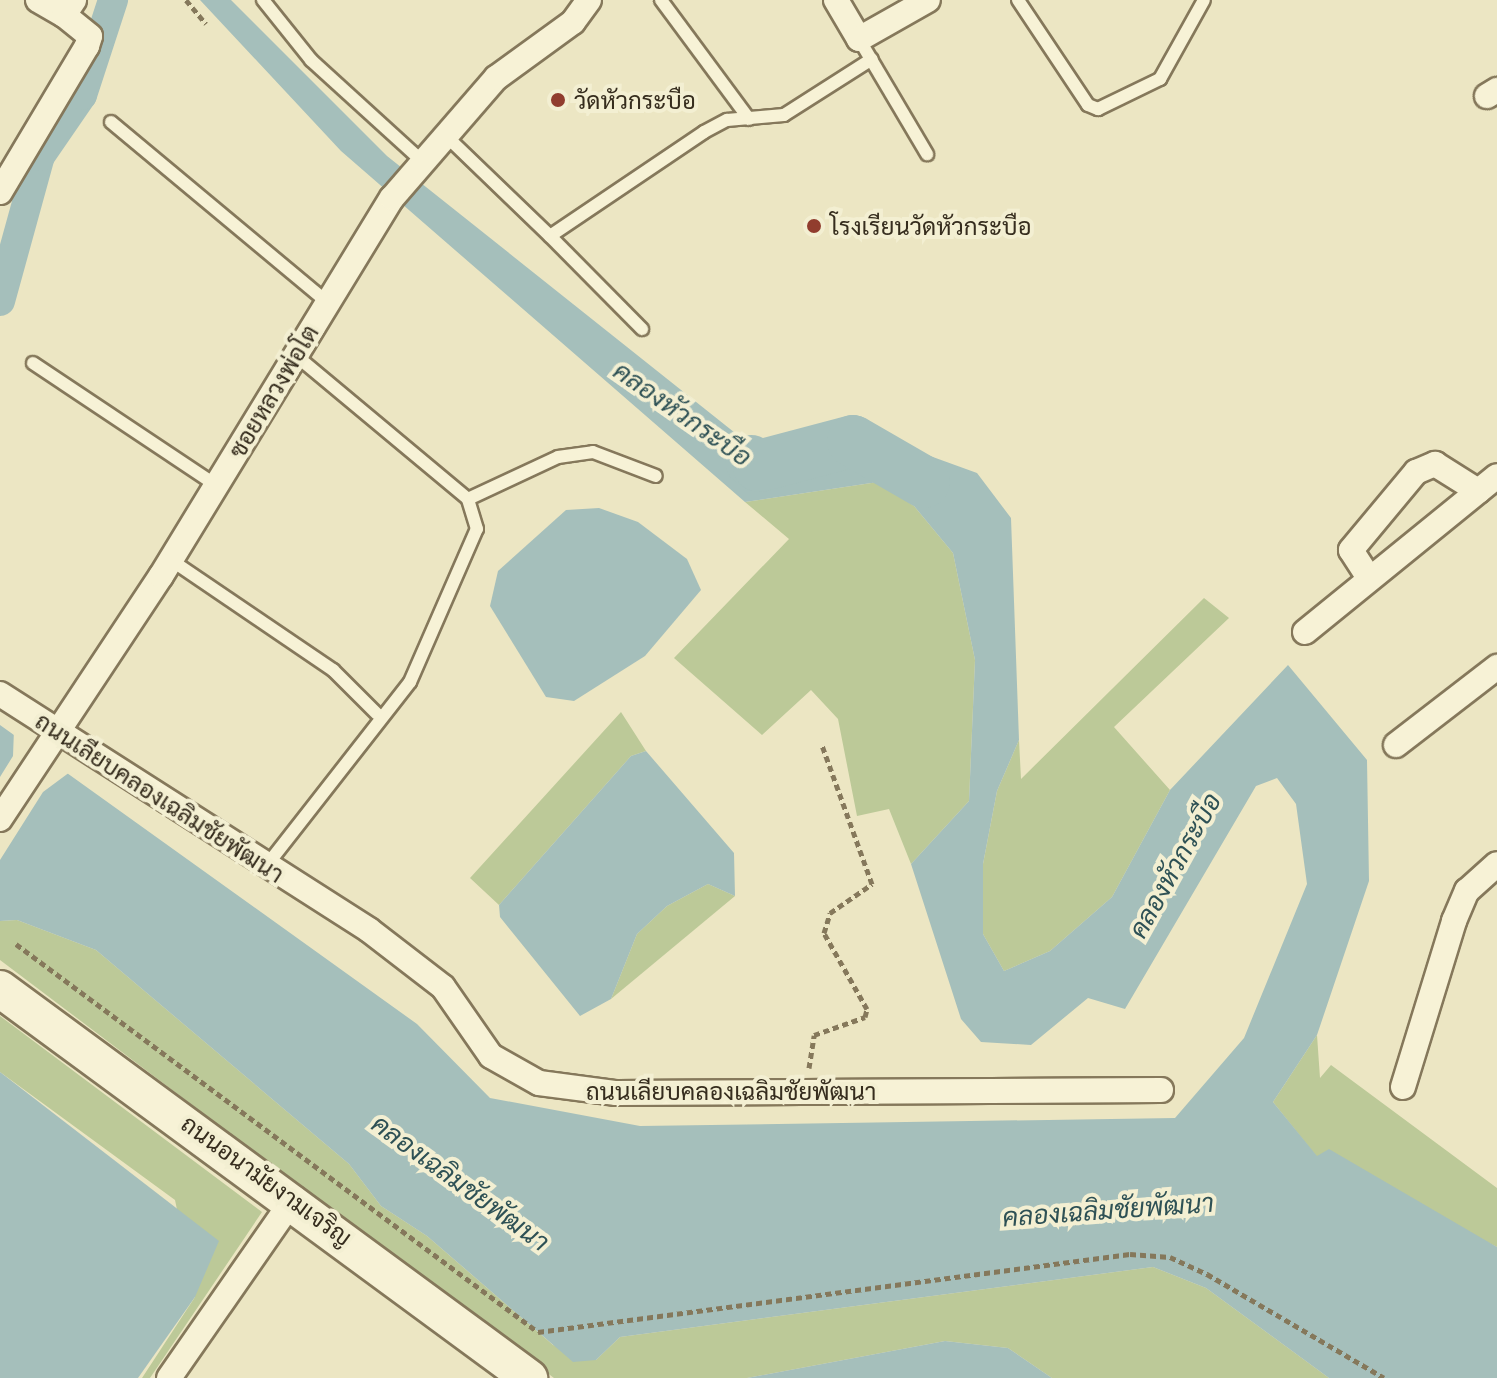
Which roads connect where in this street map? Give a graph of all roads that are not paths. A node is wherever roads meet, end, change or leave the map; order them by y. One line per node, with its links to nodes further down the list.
1 (38, 0): 9 (street)
2 (263, 0): 15 (lane)
3 (589, 0): 13 (street, ซอยหลวงพ่อโต)
4 (661, 0): 11 (lane)
5 (836, 0): 10 (street)
6 (928, 0): 10 (street)
7 (1018, 0): 8 (lane)
8 (1204, 0)
9 (69, 7): 16 (street)
10 (866, 49): 11 (lane); 14 (lane)
11 (749, 119): 17 (lane)
12 (111, 122): 18 (lane)
13 (443, 133): 15 (street, ซอยหลวงพ่อโต); 17 (lane)
14 (927, 154)
15 (417, 165): 18 (street, ซอยหลวงพ่อโต)
16 (0, 192)
17 (550, 236): 19 (lane)
18 (326, 301): 20 (street, ซอยหลวงพ่อโต)
19 (642, 329)
20 (295, 355): 24 (street, ซอยหลวงพ่อโต); 25 (lane)
21 (33, 363): 24 (lane)
22 (656, 476): 25 (lane)
23 (1488, 483): 27 (street); 27 (street)
24 (216, 485): 26 (street, ซอยหลวงพ่อโต)
25 (468, 499): 31 (lane)
26 (171, 560): 31 (lane); 32 (street, ซอยหลวงพ่อโต)
27 (1369, 578): 28 (street)
28 (1305, 632)
29 (1497, 667): 33 (street)
30 (0, 694): 32 (street, ถนนเลียบคลองเฉลิมชัยพัฒนา)
31 (377, 714): 36 (lane)
32 (50, 739): 34 (street, ซอยหลวงพ่อโต); 36 (street, ถนนเลียบคลองเฉลิมชัยพัฒนา)
33 (1396, 745)
34 (0, 819)
35 (1497, 864): 38 (street)
36 (267, 865): 39 (street, ถนนเลียบคลองเฉลิมชัยพัฒนา)
37 (0, 989): 40 (street, ถนนอนามัยงามเจริญ)
38 (1403, 1087)
39 (1161, 1090)
40 (294, 1198): 41 (street); 42 (street, ถนนอนามัยงามเจริญ)
41 (169, 1378)
42 (529, 1378)

